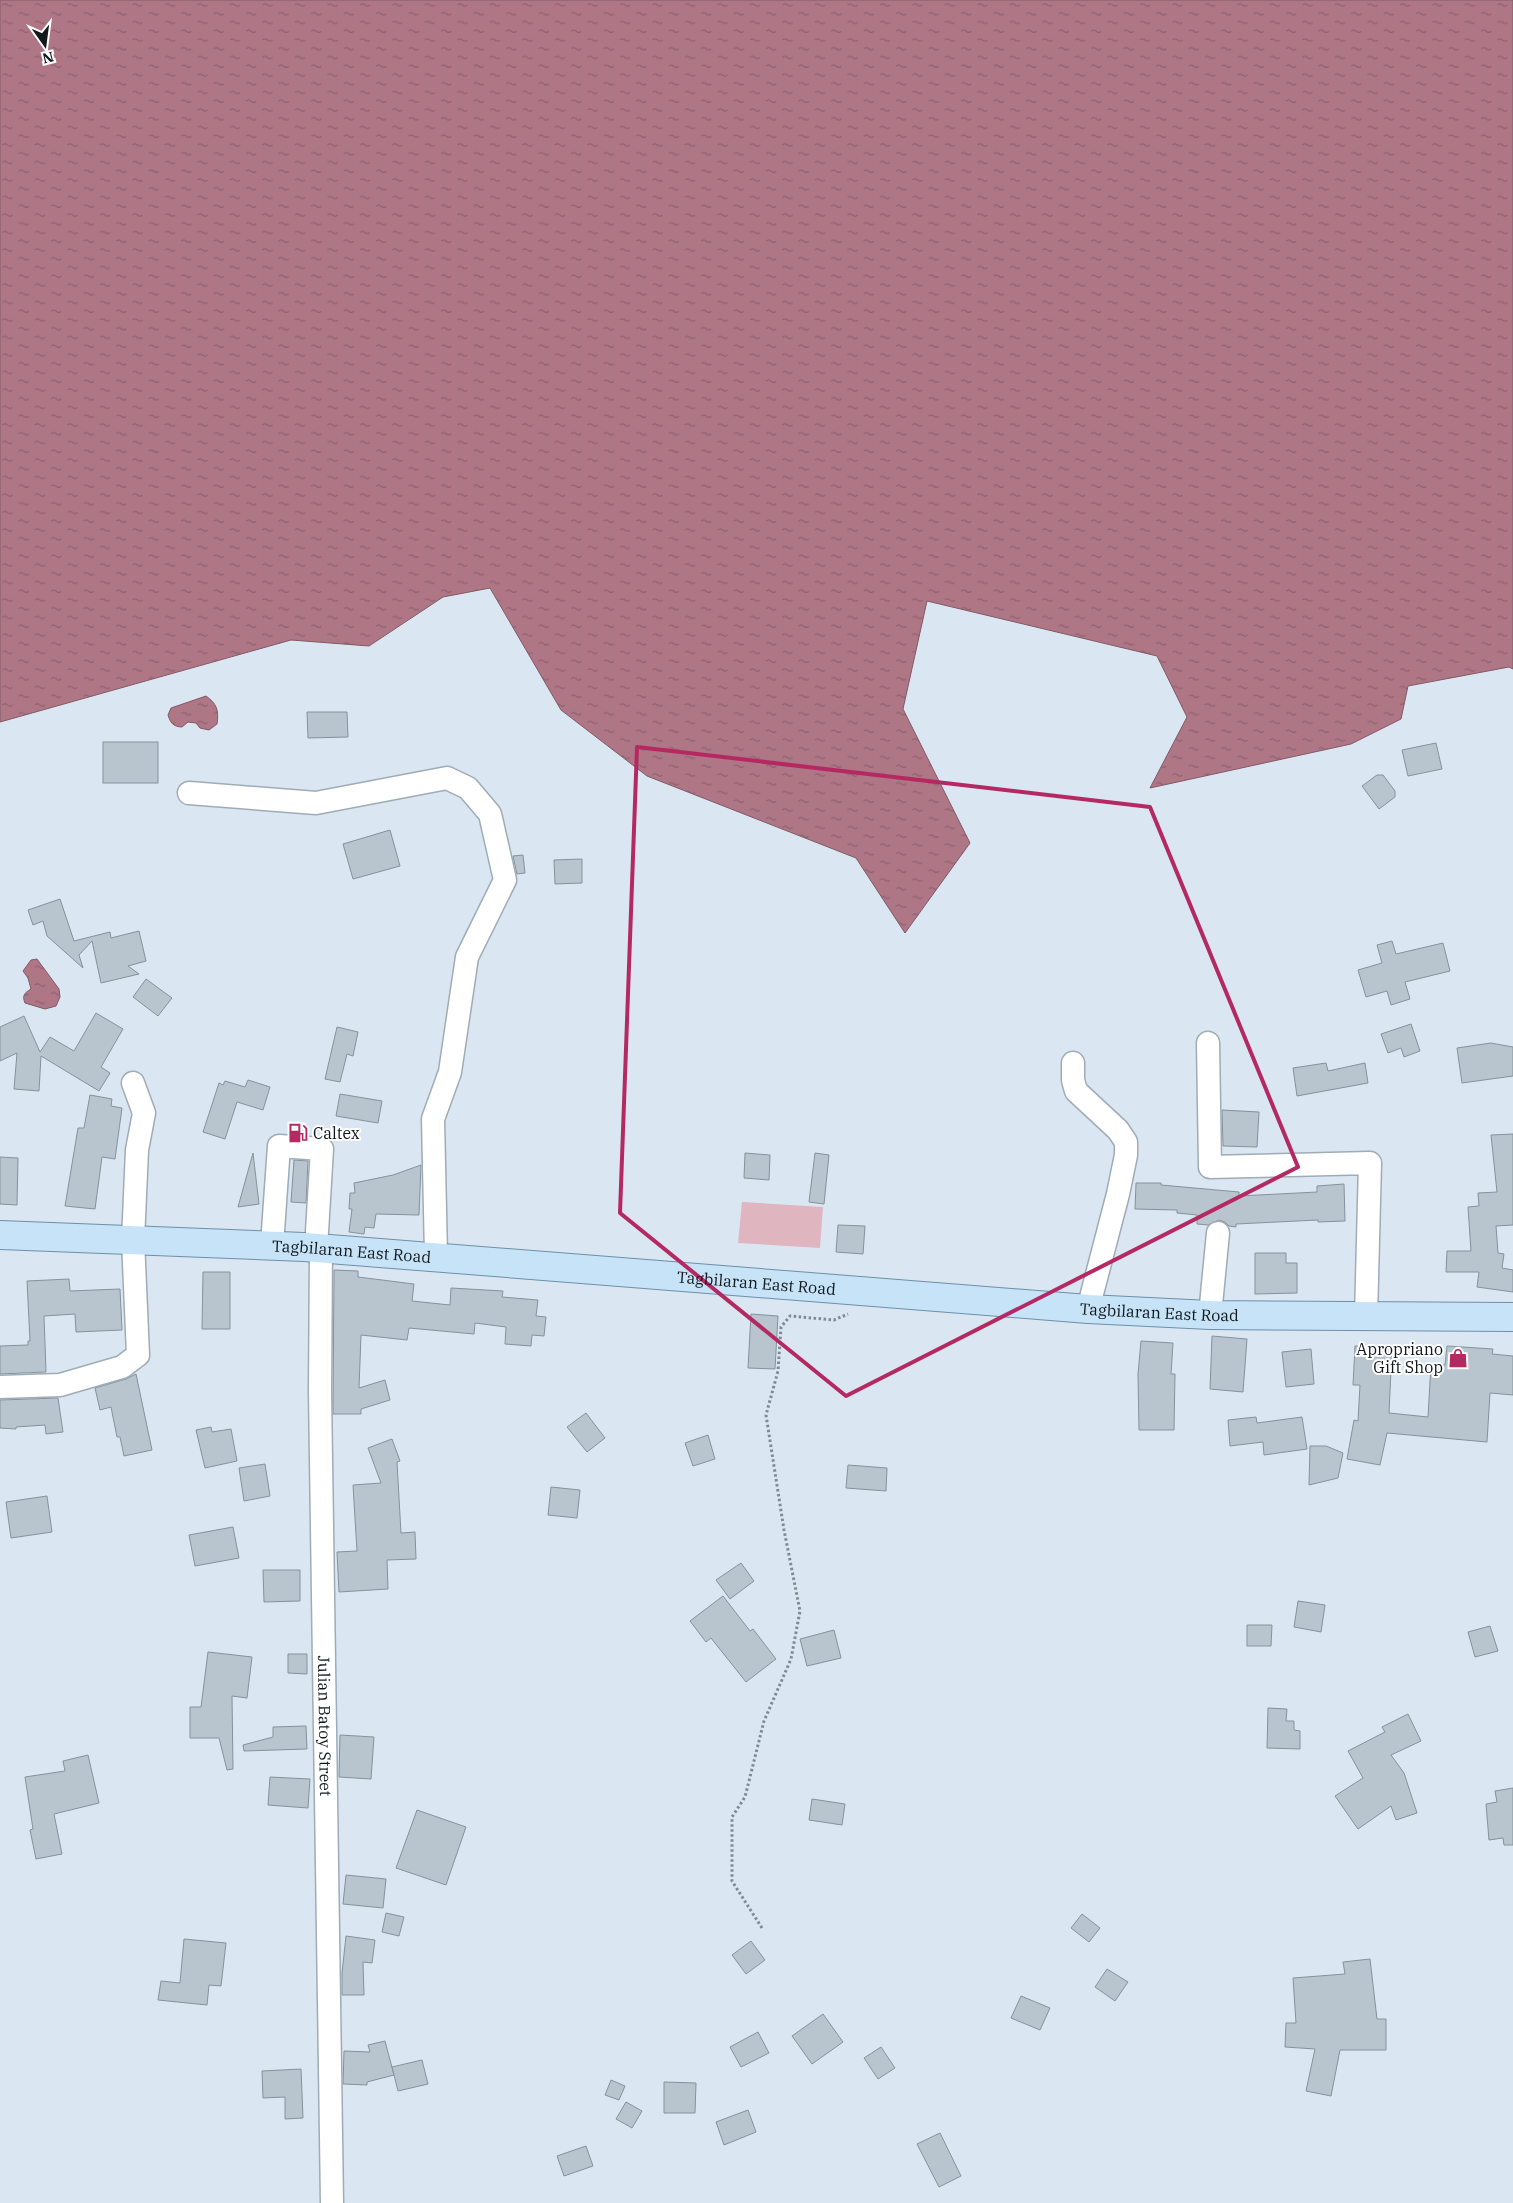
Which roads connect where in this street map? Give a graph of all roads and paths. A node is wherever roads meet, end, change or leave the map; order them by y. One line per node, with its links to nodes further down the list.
1 (189, 793): 10 (street)
2 (1208, 1043): 14 (street)
3 (1073, 1063): 12 (street)
4 (133, 1083): 7 (street)
5 (1218, 1233): 13 (street)
6 (0, 1235): 7 (main road, Tagbilaran East Road)
7 (133, 1240): 8 (main road, Tagbilaran East Road); 16 (street)
8 (272, 1245): 9 (main road, Tagbilaran East Road); 9 (street, Julian Batoy Street)
9 (319, 1248): 10 (main road, Tagbilaran East Road); 18 (street, Julian Batoy Street)
10 (436, 1256): 11 (main road, Tagbilaran East Road)
11 (849, 1291): 12 (main road, Tagbilaran East Road); 17 (path)
12 (1088, 1309): 13 (main road, Tagbilaran East Road)
13 (1210, 1314): 14 (main road, Tagbilaran East Road)
14 (1366, 1317): 15 (main road, Tagbilaran East Road)
15 (1513, 1317)
16 (0, 1387)
17 (762, 1928)
18 (332, 2203)

